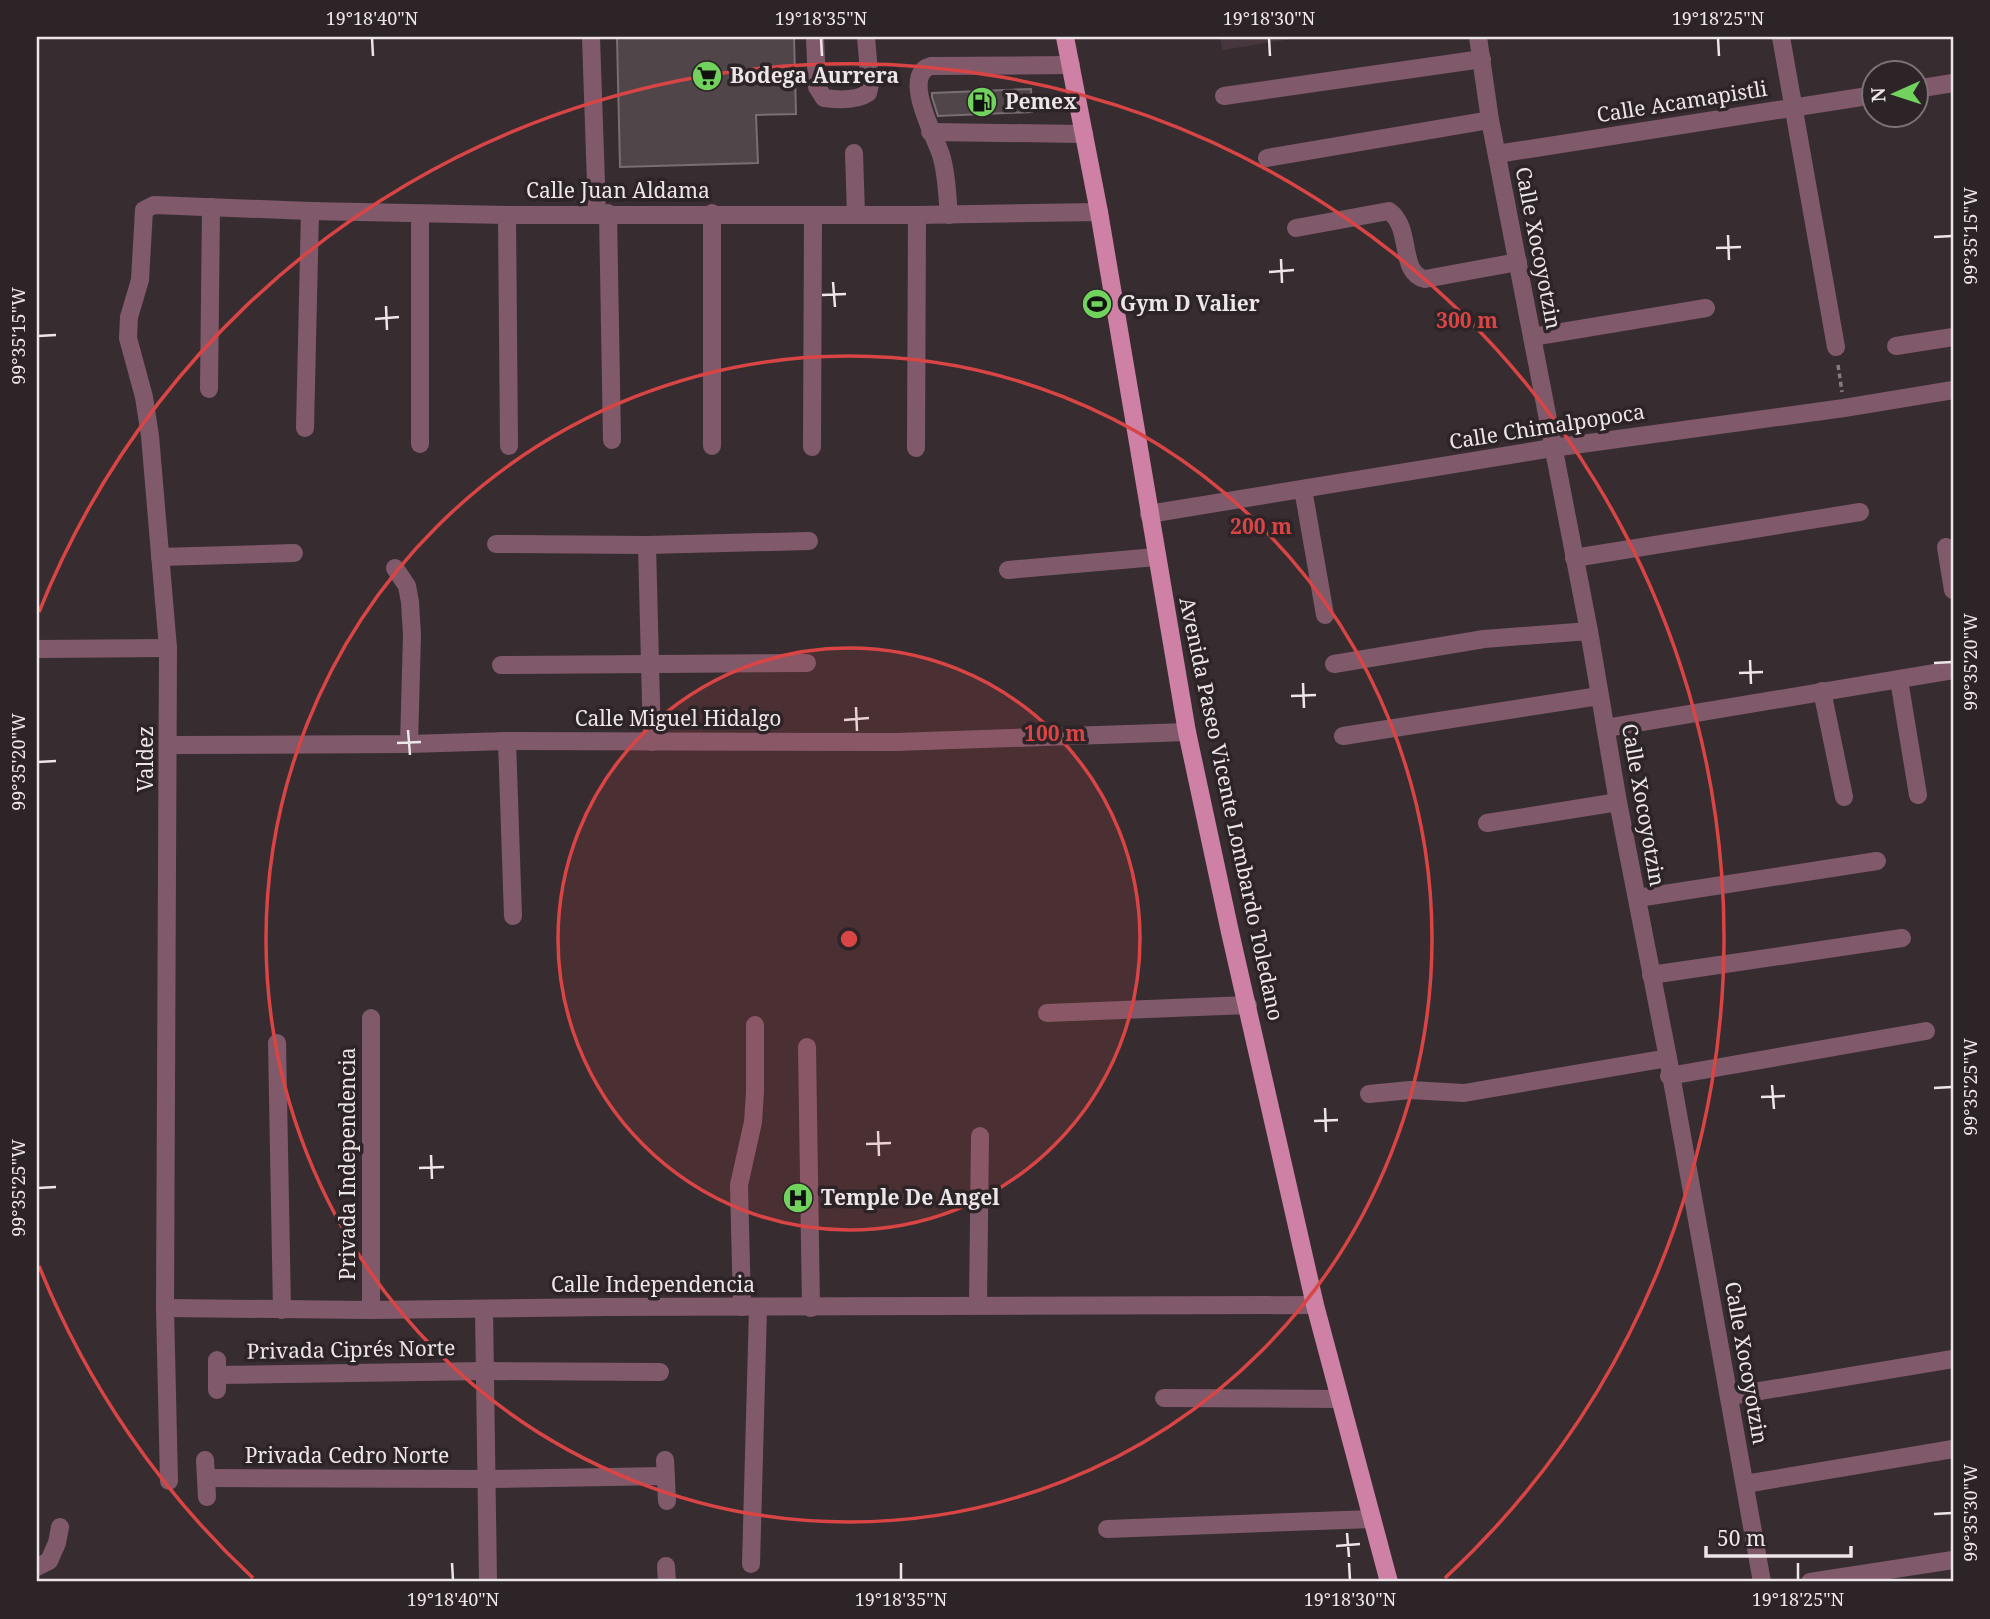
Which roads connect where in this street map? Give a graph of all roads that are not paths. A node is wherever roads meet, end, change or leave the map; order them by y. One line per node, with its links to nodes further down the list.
1 (591, 37): 23 (street)
2 (815, 37): 3 (street)
3 (866, 37)
4 (1065, 37): 8 (main road, Avenida Paseo Vicente Lombardo Toledano)
5 (1478, 37): 7 (street, Calle Xocoyotzin)
6 (1781, 37): 13 (street)
7 (1482, 59): 11 (street); 14 (street, Calle Xocoyotzin)
8 (1071, 65): 15 (street); 16 (main road, Avenida Paseo Vicente Lombardo Toledano)
9 (1953, 83): 10 (street)
10 (1930, 87)
11 (1224, 96)
12 (1860, 97): 13 (street, Calle Acamapistli)
13 (1793, 108): 18 (street, Calle Acamapistli); 38 (street)
14 (1490, 120): 18 (street, Calle Xocoyotzin); 19 (street)
15 (930, 132): 16 (street); 31 (street)
16 (1084, 134): 22 (main road, Avenida Paseo Vicente Lombardo Toledano)
17 (854, 153): 29 (street)
18 (1497, 154): 33 (street, Calle Xocoyotzin)
19 (1267, 158)
20 (211, 207): 21 (street, Calle Juan Aldama); 26 (street, Calle Juan Aldama); 39 (street)
21 (310, 211): 24 (street, Calle Juan Aldama); 41 (street)
22 (1099, 212): 31 (street, Calle Juan Aldama); 51 (main road, Avenida Paseo Vicente Lombardo Toledano)
23 (602, 213): 25 (street, Calle Juan Aldama); 27 (street, Calle Juan Aldama); 42 (street)
24 (420, 214): 27 (street, Calle Juan Aldama); 43 (street)
25 (712, 214): 28 (street, Calle Juan Aldama); 45 (street)
26 (142, 215): 57 (street, Valdez)
27 (507, 215): 44 (street)
28 (813, 215): 29 (street, Calle Juan Aldama); 46 (street)
29 (856, 215): 30 (street, Calle Juan Aldama)
30 (917, 215): 31 (street, Calle Juan Aldama); 47 (street)
31 (949, 215)
32 (1296, 228): 33 (street)
33 (1518, 262): 35 (street, Calle Xocoyotzin)
34 (1706, 308): 35 (street)
35 (1532, 337): 48 (street, Calle Xocoyotzin)
36 (1953, 337): 37 (street)
37 (1896, 346)
38 (1836, 347)
39 (209, 389)
40 (1953, 390): 48 (street, Calle Chimalpopoca)
41 (305, 428)
42 (612, 440)
43 (420, 444)
44 (509, 446)
45 (712, 446)
46 (812, 447)
47 (916, 448)
48 (1552, 448): 49 (street, Calle Chimalpopoca); 59 (street, Calle Xocoyotzin)
49 (1303, 489): 51 (street, Calle Chimalpopoca); 63 (street)
50 (1860, 512): 59 (street)
51 (1149, 514): 58 (main road, Avenida Paseo Vicente Lombardo Toledano)
52 (809, 541): 54 (street)
53 (496, 544): 54 (street)
54 (647, 545): 70 (street)
55 (1946, 547): 62 (street)
56 (294, 553): 57 (street)
57 (160, 557): 65 (street, Valdez)
58 (1156, 557): 61 (street); 76 (main road, Avenida Paseo Vicente Lombardo Toledano)
59 (1574, 558): 64 (street, Calle Xocoyotzin)
60 (395, 568): 80 (street)
61 (1008, 570)
62 (1953, 590)
63 (1325, 615)
64 (1589, 631): 68 (street); 74 (street, Calle Xocoyotzin)
65 (168, 648): 66 (street); 81 (street, Valdez)
66 (37, 649)
67 (807, 663): 70 (street)
68 (1334, 664)
69 (501, 665): 70 (street)
70 (651, 665): 79 (street)
71 (1953, 670): 72 (street)
72 (1899, 680): 73 (street); 82 (street)
73 (1822, 691): 75 (street); 83 (street)
74 (1599, 696): 75 (street, Calle Xocoyotzin); 77 (street)
75 (1606, 728): 84 (street, Calle Xocoyotzin)
76 (1187, 732): 79 (street, Calle Miguel Hidalgo); 91 (main road, Avenida Paseo Vicente Lombardo Toledano)
77 (1343, 736)
78 (506, 741): 79 (street, Calle Miguel Hidalgo); 80 (street, Calle Miguel Hidalgo); 88 (street)
79 (652, 742)
80 (408, 744): 81 (street, Calle Miguel Hidalgo)
81 (169, 745): 104 (street, Valdez)
82 (1918, 795)
83 (1844, 797)
84 (1618, 802): 85 (street); 87 (street, Calle Xocoyotzin)
85 (1487, 823)
86 (1877, 861): 87 (street)
87 (1637, 898): 90 (street, Calle Xocoyotzin)
88 (513, 916)
89 (1902, 938): 90 (street)
90 (1651, 975): 98 (street, Calle Xocoyotzin)
91 (1248, 1005): 92 (street); 102 (main road, Avenida Paseo Vicente Lombardo Toledano)
92 (1047, 1013)
93 (371, 1018): 108 (street, Privada Independencia)
94 (755, 1025): 103 (street)
95 (1926, 1031): 98 (street)
96 (277, 1043): 107 (street)
97 (807, 1047): 105 (street)
98 (1669, 1067): 99 (street); 113 (street, Calle Xocoyotzin)
99 (1369, 1094)
100 (980, 1136): 101 (street)
101 (978, 1305): 102 (street, Calle Independencia); 105 (street, Calle Independencia)
102 (1315, 1306): 115 (main road, Avenida Paseo Vicente Lombardo Toledano)
103 (750, 1307): 105 (street, Calle Independencia); 106 (street, Calle Independencia); 126 (street)
104 (164, 1308): 107 (street, Calle Independencia); 118 (street)
105 (811, 1308)
106 (484, 1309): 108 (street, Calle Independencia); 110 (street)
107 (282, 1310): 108 (street, Calle Independencia)
108 (371, 1310)
109 (1953, 1359): 113 (street)
110 (486, 1371): 111 (street, Privada Ciprés Norte); 112 (street, Privada Ciprés Norte); 117 (street)
111 (660, 1372)
112 (217, 1375)
113 (1730, 1396): 119 (street, Calle Xocoyotzin)
114 (1164, 1398): 115 (street)
115 (1339, 1399): 122 (main road, Avenida Paseo Vicente Lombardo Toledano)
116 (1953, 1449): 119 (street)
117 (488, 1479): 120 (street, Privada Cedro Norte); 121 (street, Privada Cedro Norte); 128 (street)
118 (169, 1481)
119 (1745, 1484): 130 (street, Calle Xocoyotzin)
120 (207, 1497)
121 (667, 1501)
122 (1372, 1519): 124 (street); 129 (main road, Avenida Paseo Vicente Lombardo Toledano)
123 (60, 1527): 127 (street)
124 (1107, 1529)
125 (1953, 1560): 131 (street)
126 (751, 1564)
127 (37, 1567)
128 (488, 1582)
129 (1389, 1582)
130 (1762, 1582)
131 (1810, 1582)

